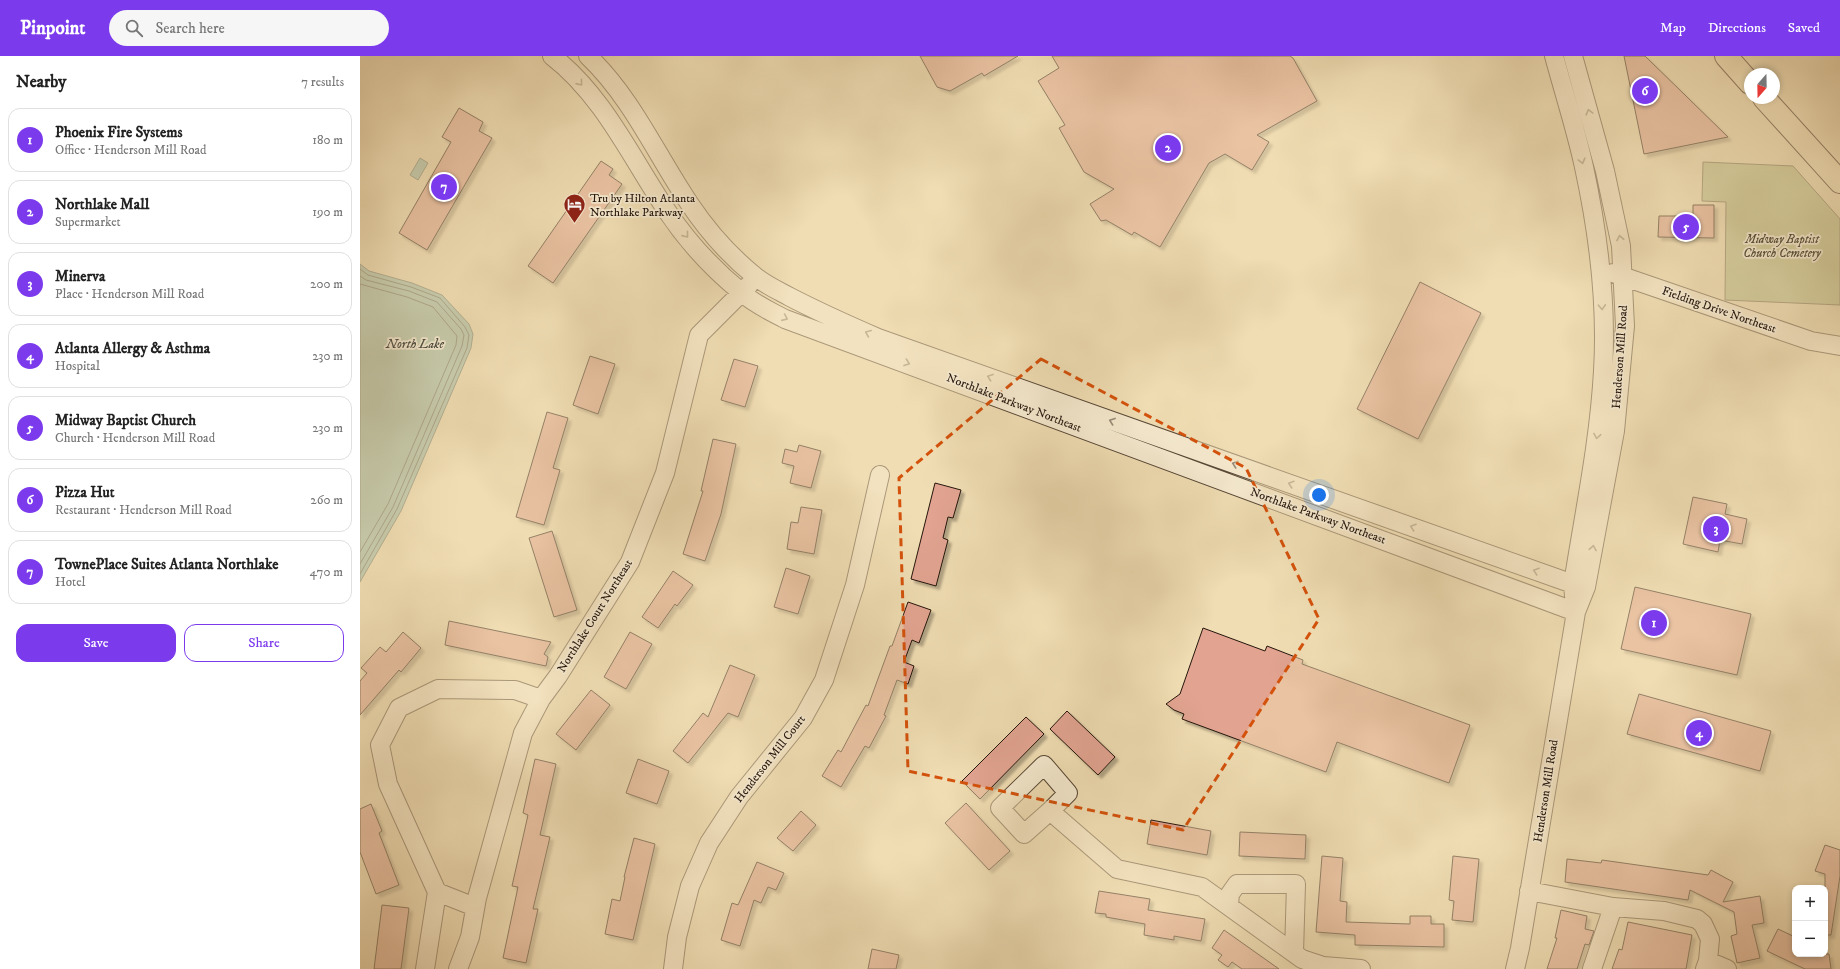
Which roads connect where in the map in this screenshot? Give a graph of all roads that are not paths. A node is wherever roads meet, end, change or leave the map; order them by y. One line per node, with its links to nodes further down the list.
1 (552, 56): 12 (street, Northlake Parkway Northeast, one-way to 12)
2 (588, 56): 11 (street, Northlake Parkway Northeast)
3 (1554, 56): 9 (street, Henderson Mill Road, one-way to 9)
4 (1573, 56): 10 (street, Henderson Mill Road, one-way to 4)
5 (1726, 56): 6 (main road)
6 (1744, 76)
7 (1769, 104): 8 (main road)
8 (1840, 182)
9 (1599, 268): 10 (street, Fielding Drive Northeast); 15 (street, Henderson Mill Road, one-way to 15)
10 (1624, 277): 13 (street, Fielding Drive Northeast); 15 (street, Henderson Mill Road, one-way to 10)
11 (757, 278): 12 (street, Northlake Court Northeast); 15 (street, Northlake Parkway Northeast, one-way to 11)
12 (741, 293): 16 (street, Northlake Parkway Northeast, one-way to 16); 17 (street, Northlake Court Northeast)
13 (1840, 346)
14 (880, 475): 28 (street, Henderson Mill Court)
15 (1579, 585): 16 (street, Henderson Mill Road)
16 (1576, 612): 19 (street, Henderson Mill Road)
17 (541, 699): 20 (street); 22 (street, Northlake Court Northeast)
18 (1050, 810): 21 (street)
19 (1529, 891): 23 (street); 30 (street, Henderson Mill Road)
20 (437, 892): 22 (street); 26 (street)
21 (1228, 905): 24 (street); 24 (street)
22 (475, 907): 27 (street, Northlake Court Northeast)
23 (1613, 907): 25 (street); 31 (street)
24 (1294, 953): 29 (street)
25 (1707, 965): 32 (street)
26 (425, 969)
27 (458, 969)
28 (673, 969)
29 (1361, 969)
30 (1515, 969)
31 (1592, 969)
32 (1727, 969)

